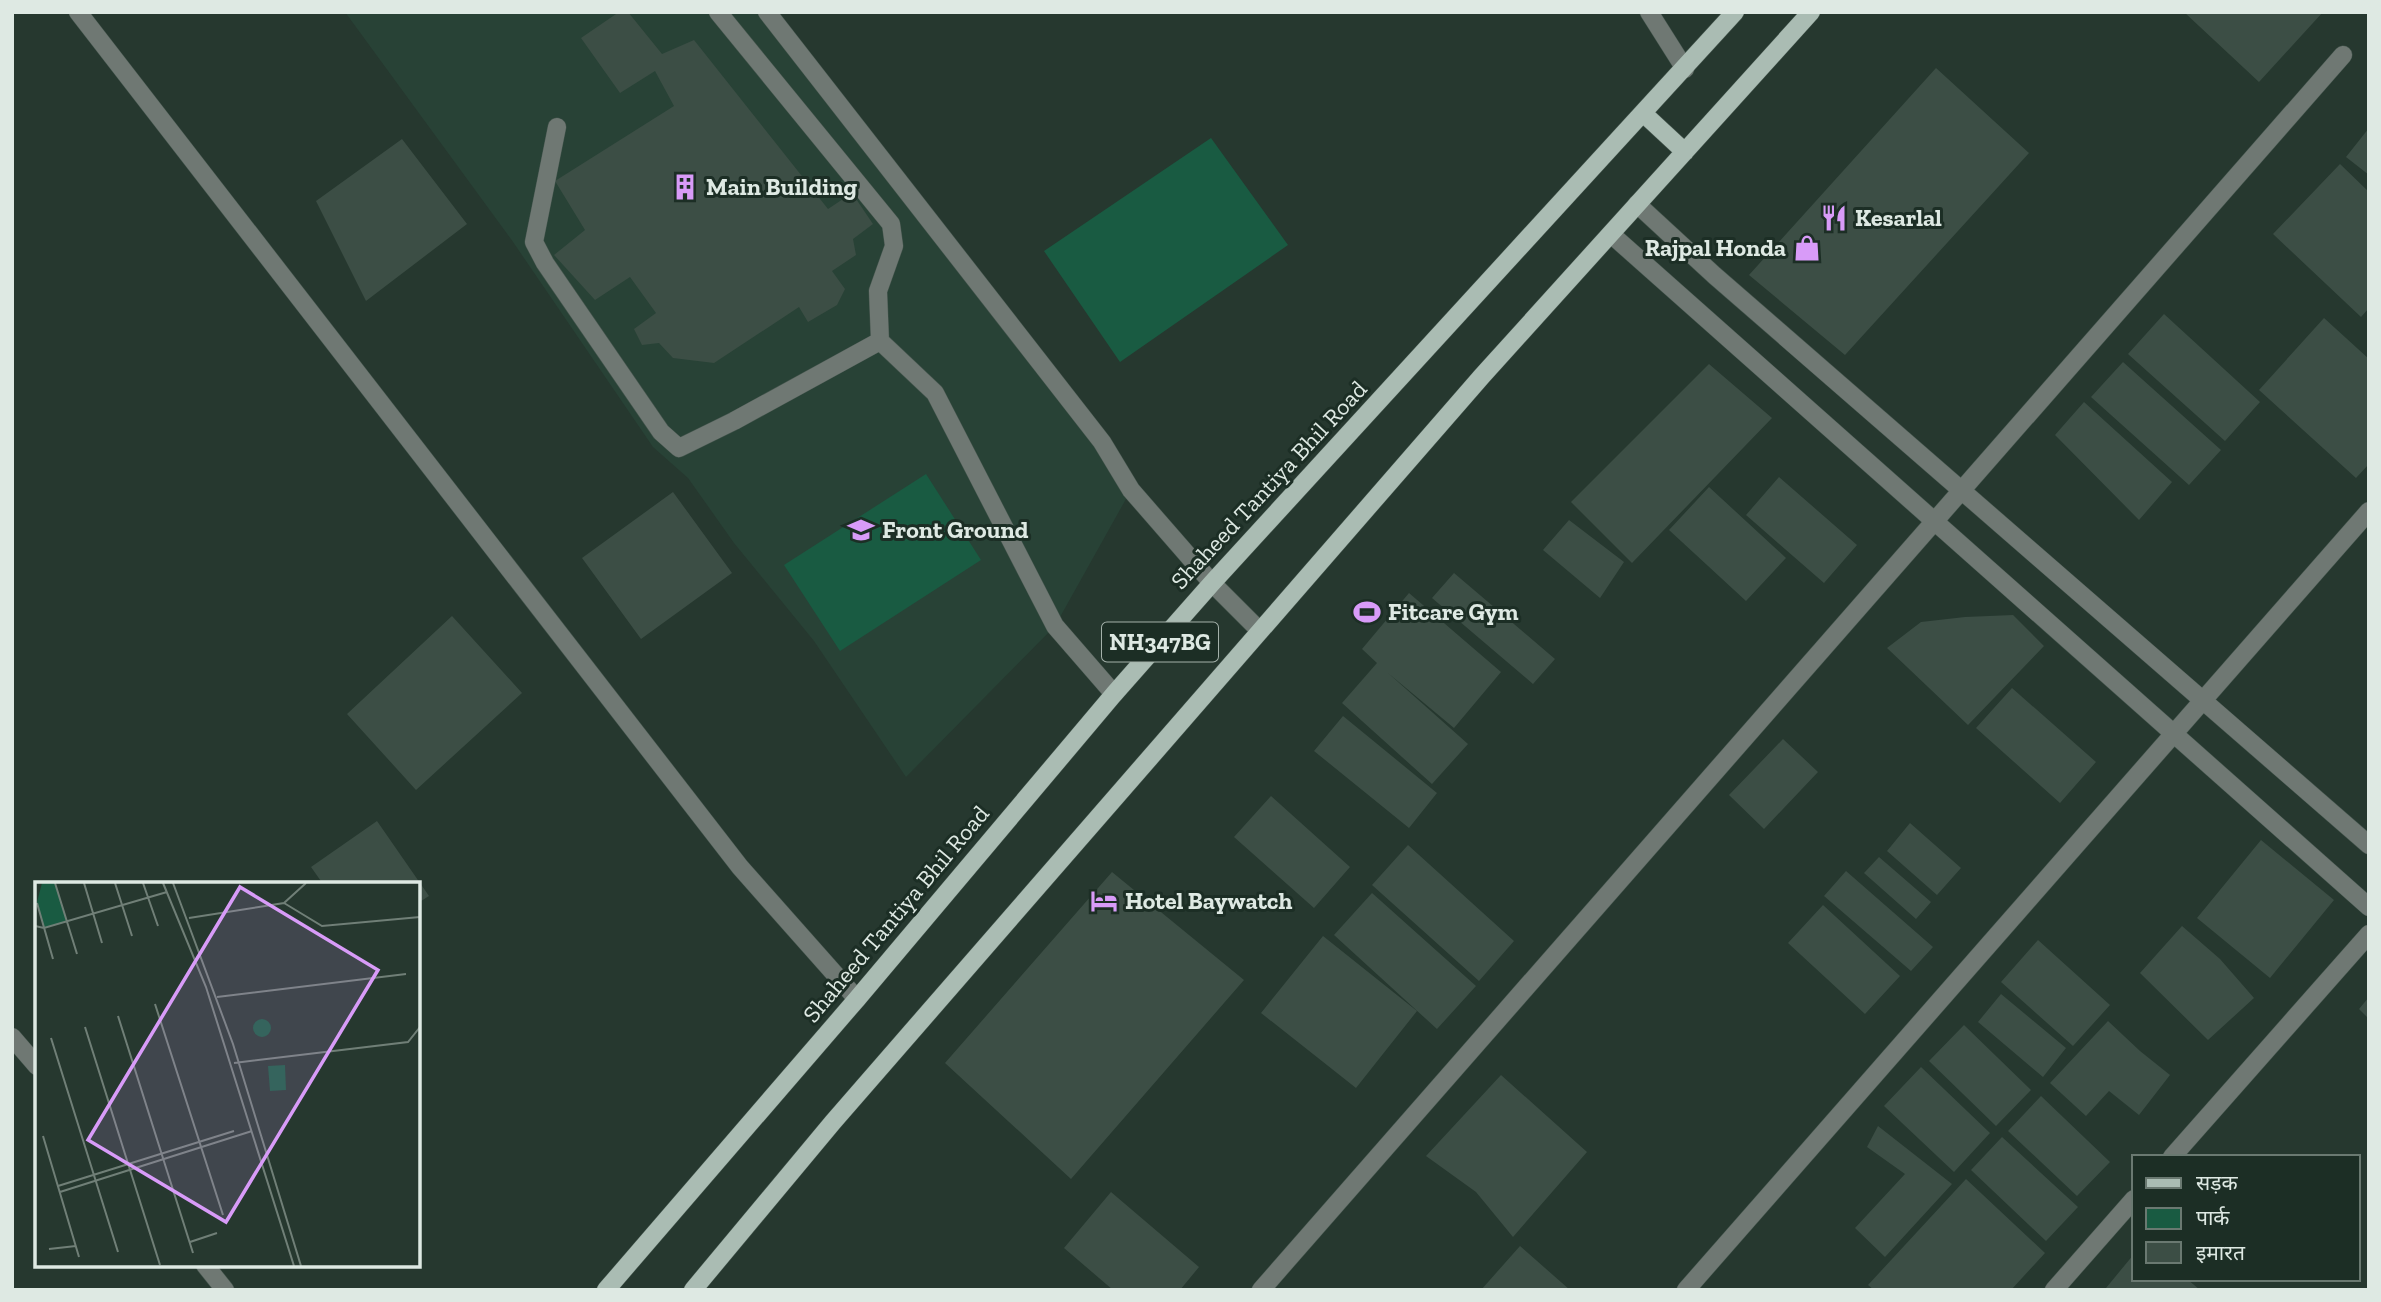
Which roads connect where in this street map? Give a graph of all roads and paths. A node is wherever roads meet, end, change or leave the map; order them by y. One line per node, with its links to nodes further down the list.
1 (78, 12): 26 (street)
2 (718, 12): 14 (street)
3 (767, 12): 18 (street)
4 (1649, 12): 8 (street)
5 (1735, 12): 8 (main road, Shaheed Tantiya Bhil Road / NH347BG)
6 (1811, 12): 11 (main road, NH347BG)
7 (2343, 55): 15 (street)
8 (1685, 69): 9 (main road, Shaheed Tantiya Bhil Road / NH347BG)
9 (1644, 114): 11 (main road); 18 (main road, Shaheed Tantiya Bhil Road / NH347BG)
10 (557, 127): 14 (street)
11 (1685, 152): 12 (main road, NH347BG)
12 (1637, 204): 13 (main road, NH347BG); 15 (street)
13 (1612, 234): 17 (street); 19 (main road, NH347BG)
14 (880, 341): 20 (street)
15 (1962, 489): 17 (street); 21 (street)
16 (2369, 511): 21 (street)
17 (1934, 521): 22 (street); 35 (street)
18 (1212, 583): 19 (street); 20 (main road, Shaheed Tantiya Bhil Road / NH347BG)
19 (1260, 631): 34 (main road, NH347BG)
20 (1114, 694): 26 (main road, Shaheed Tantiya Bhil Road / NH347BG)
21 (2203, 700): 22 (street); 23 (street)
22 (2174, 733): 24 (street); 36 (street)
23 (2369, 845)
24 (2369, 906)
25 (2369, 934): 29 (street)
26 (857, 999): 33 (main road, Shaheed Tantiya Bhil Road / NH347BG)
27 (12, 1037): 28 (street)
28 (35, 1064)
29 (2174, 1155)
30 (2132, 1201): 37 (street)
31 (207, 1267): 32 (street)
32 (225, 1290)
33 (606, 1290)
34 (693, 1290)
35 (1261, 1290)
36 (1686, 1290)
37 (2054, 1290)

